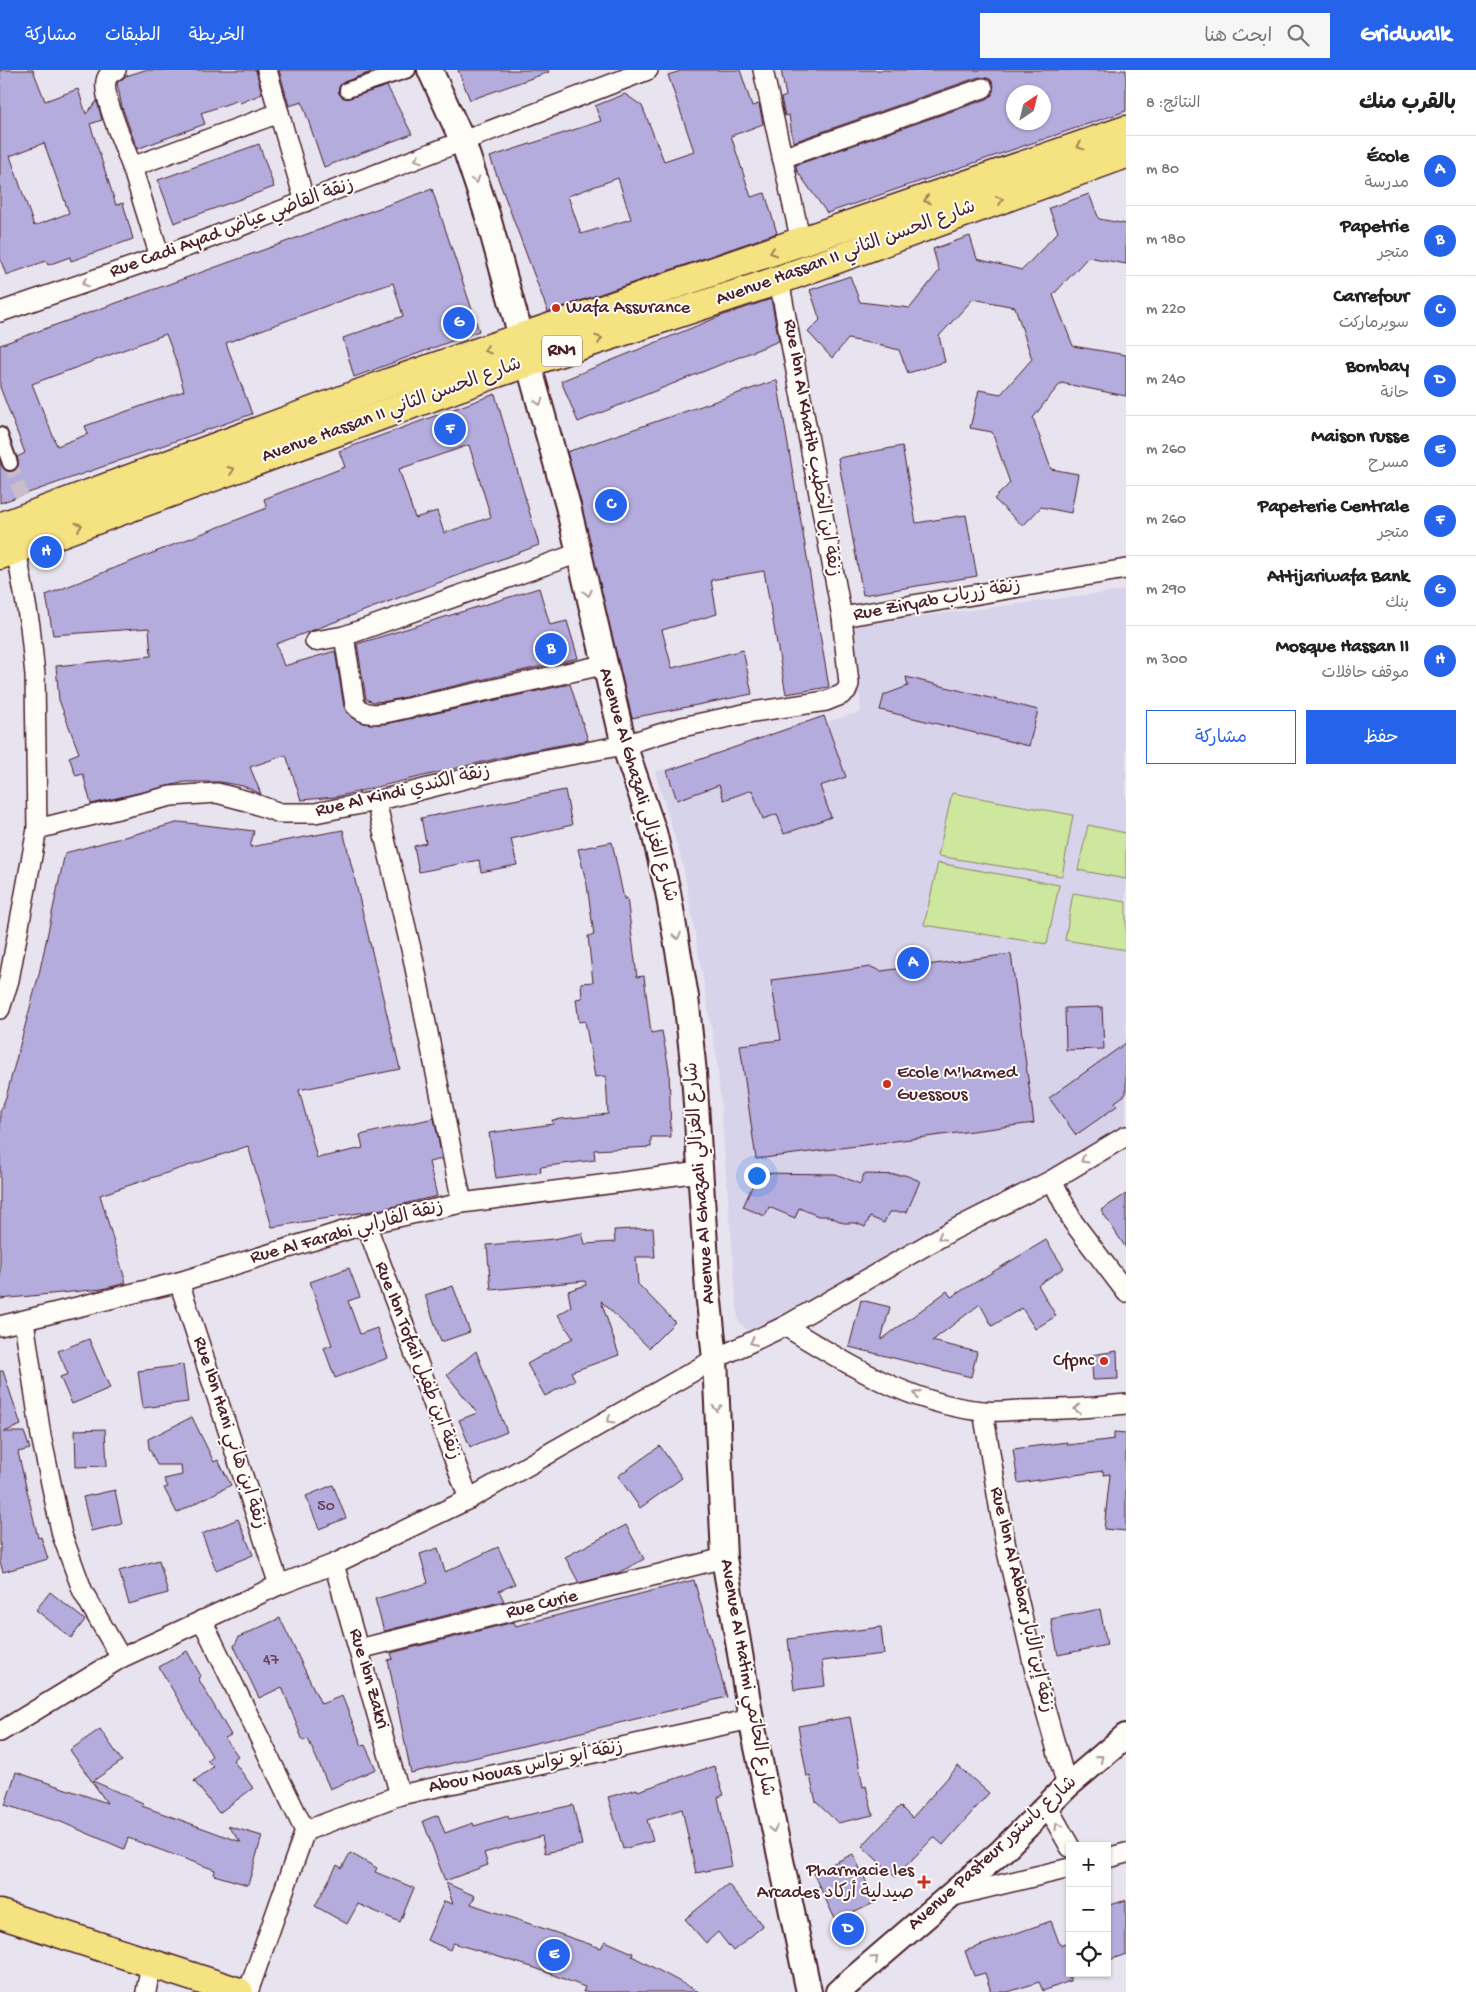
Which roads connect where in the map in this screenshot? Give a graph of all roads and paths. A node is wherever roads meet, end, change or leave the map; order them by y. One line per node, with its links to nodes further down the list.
1 (116, 70): 14 (street)
2 (267, 70): 9 (street)
3 (408, 70): 8 (street)
4 (430, 70): 11 (street, Avenue Al Ghazali شارع الغزالي)
5 (648, 70): 11 (street, Rue Cadi Ayad زنقة القاضي عياض)
6 (763, 70): 13 (street)
7 (983, 88): 13 (street)
8 (347, 90)
9 (279, 113): 14 (street); 15 (street)
10 (1126, 130): 16 (main road, Avenue Hassan II شارع الحسن الثاني / RN1, one-way to 16)
11 (463, 142): 15 (street, Rue Cadi Ayad زنقة القاضي عياض, one-way to 15); 20 (street, Avenue Al Ghazali شارع الغزالي, one-way to 20)
12 (1126, 154): 18 (main road, Avenue Hassan II شارع الحسن الثاني / RN1, one-way to 12)
13 (782, 158): 16 (street)
14 (132, 167): 17 (street)
15 (305, 202): 17 (street, Rue Cadi Ayad زنقة القاضي عياض)
16 (801, 242): 20 (main road, Avenue Hassan II شارع الحسن الثاني / RN1, one-way to 20)
17 (160, 257): 19 (street, Rue Cadi Ayad زنقة القاضي عياض, one-way to 19)
18 (779, 280): 20 (main road, Avenue Hassan II شارع الحسن الثاني / RN1, one-way to 18); 27 (street, Rue Ibn Al Khatib زنقة ابن الخطيب)
19 (0, 312)
20 (524, 350): 23 (main road, Avenue Hassan II شارع الحسن الثاني / RN1, one-way to 23); 24 (main road, Avenue Hassan II شارع الحسن الثاني / RN1, one-way to 20); 25 (street, Avenue Al Ghazali شارع الغزالي, one-way to 25)
21 (0, 435): 22 (street)
22 (10, 463)
23 (0, 527)
24 (8, 552): 33 (street)
25 (579, 553): 28 (street); 30 (street, Avenue Al Ghazali شارع الغزالي, one-way to 30)
26 (1126, 569): 27 (street, Rue Ziryab زنقة زرياب)
27 (842, 617): 31 (street, Rue Ziryab زنقة زرياب)
28 (344, 636): 29 (street); 30 (street)
29 (315, 641)
30 (603, 665): 31 (street, Avenue Al Ghazali شارع الغزالي)
31 (624, 745): 32 (street, Rue Al Kindi زنقة الكندي); 36 (street, Avenue Al Ghazali شارع الغزالي, one-way to 36)
32 (376, 801): 33 (street, Rue Al Kindi زنقة الكندي); 38 (street)
33 (36, 829): 34 (street)
34 (0, 1009)
35 (1126, 1136): 37 (street, one-way to 37)
36 (700, 1172): 38 (street, Rue Al Farabi زنقة الفارابي); 45 (street, Avenue Al Ghazali شارع الغزالي)
37 (1052, 1180): 41 (street); 44 (street, one-way to 44)
38 (462, 1203): 39 (street, Rue Al Farabi زنقة الفارابي)
39 (366, 1224): 40 (street, Rue Al Farabi زنقة الفارابي); 48 (street, Rue Ibn Tofail زنقة ابن طفيل)
40 (179, 1282): 42 (street, Rue Al Farabi زنقة الفارابي); 51 (street, Rue Ibn Hani زنقة ابن هاني)
41 (1126, 1292)
42 (24, 1321): 43 (street, Rue Al Farabi زنقة الفارابي); 54 (street)
43 (0, 1326)
44 (785, 1326): 45 (street, one-way to 45); 47 (street, one-way to 44)
45 (715, 1359): 48 (street, one-way to 48); 49 (street, Avenue Al Hatimi شارع الحاتمي, one-way to 49)
46 (1126, 1404): 47 (street, one-way to 47)
47 (983, 1411): 58 (street, Rue Ibn Al Abbar زنقة إبن الأبار)
48 (469, 1498): 50 (street)
49 (724, 1558): 53 (street, Rue Curie); 55 (street, Avenue Al Hatimi شارع الحاتمي)
50 (334, 1564): 51 (street); 53 (street, Rue Ibn Zakri)
51 (279, 1585): 52 (street)
52 (202, 1620): 54 (street); 61 (street)
53 (359, 1649): 59 (street, Rue Ibn Zakri)
54 (121, 1658): 56 (street)
55 (751, 1719): 59 (street, Abou Nouas زنقة أبو نواس); 72 (street, Avenue Al Hatimi شارع الحاتمي, one-way to 72)
56 (0, 1732)
57 (1126, 1736): 58 (street, Avenue Pasteur شارع باستور, one-way to 57)
58 (1067, 1786): 60 (street, Avenue Pasteur شارع باستور)
59 (400, 1795): 61 (street, Abou Nouas زنقة أبو نواس)
60 (1047, 1806): 62 (street, one-way to 60); 66 (street, Avenue Pasteur شارع باستور)
61 (305, 1831): 71 (street)
62 (1067, 1842)
63 (1126, 1853): 64 (street)
64 (1111, 1857)
65 (1066, 1869): 66 (street)
66 (945, 1898): 73 (street, Avenue Pasteur شارع باستور, one-way to 66)
67 (0, 1914): 68 (main road)
68 (151, 1964): 69 (street); 70 (main road)
69 (146, 1992)
70 (239, 1992)
71 (248, 1992)
72 (809, 1992)
73 (838, 1992)

